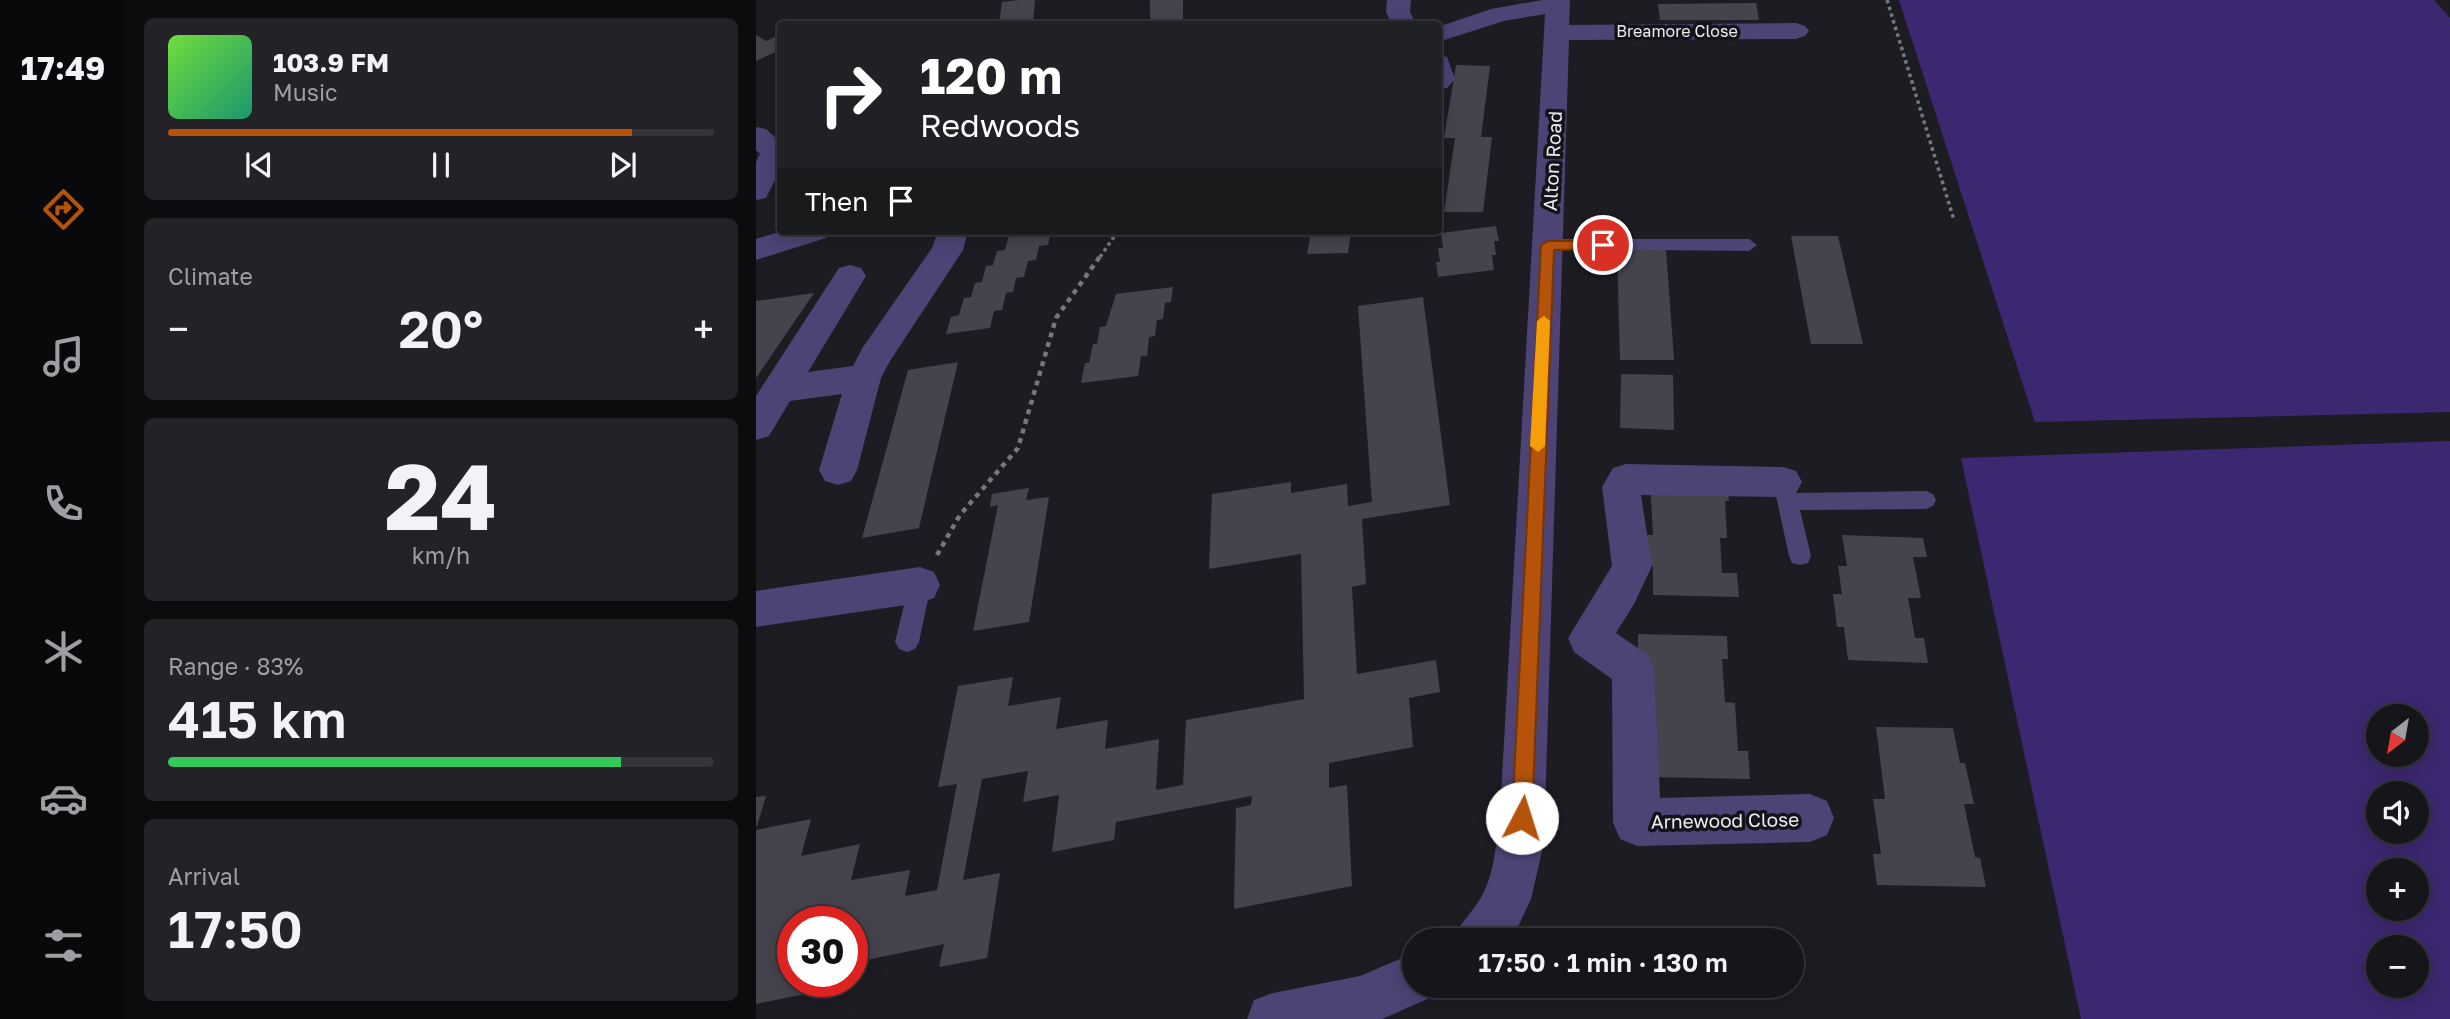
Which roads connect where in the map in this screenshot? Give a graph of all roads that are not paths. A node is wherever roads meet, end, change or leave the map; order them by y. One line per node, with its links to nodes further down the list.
1 (1399, 0): 3 (street)
2 (1558, 13): 4 (street, Breamore Close); 5 (street, Breamore Close); 10 (street, Alton Road)
3 (1402, 21)
4 (1796, 31)
5 (1442, 34)
6 (756, 135): 7 (street)
7 (756, 191)
8 (803, 235): 12 (street)
9 (952, 235): 14 (street)
10 (1548, 245): 11 (lane); 23 (street, Alton Road)
11 (1749, 245)
12 (756, 250)
13 (850, 276): 15 (street)
14 (864, 378): 15 (street); 17 (street)
15 (779, 389): 16 (street)
16 (756, 426)
17 (838, 470)
18 (1786, 492): 19 (lane); 20 (lane); 24 (street)
19 (1926, 500)
20 (1800, 556)
21 (919, 585): 22 (street); 25 (lane)
22 (756, 609)
23 (1529, 637): 24 (street); 27 (street, Alton Road)
24 (1589, 638): 26 (street, Arnewood Close)
25 (907, 642)
26 (1810, 818)
27 (1490, 928)
28 (1402, 984): 29 (street)
29 (1273, 1019)

